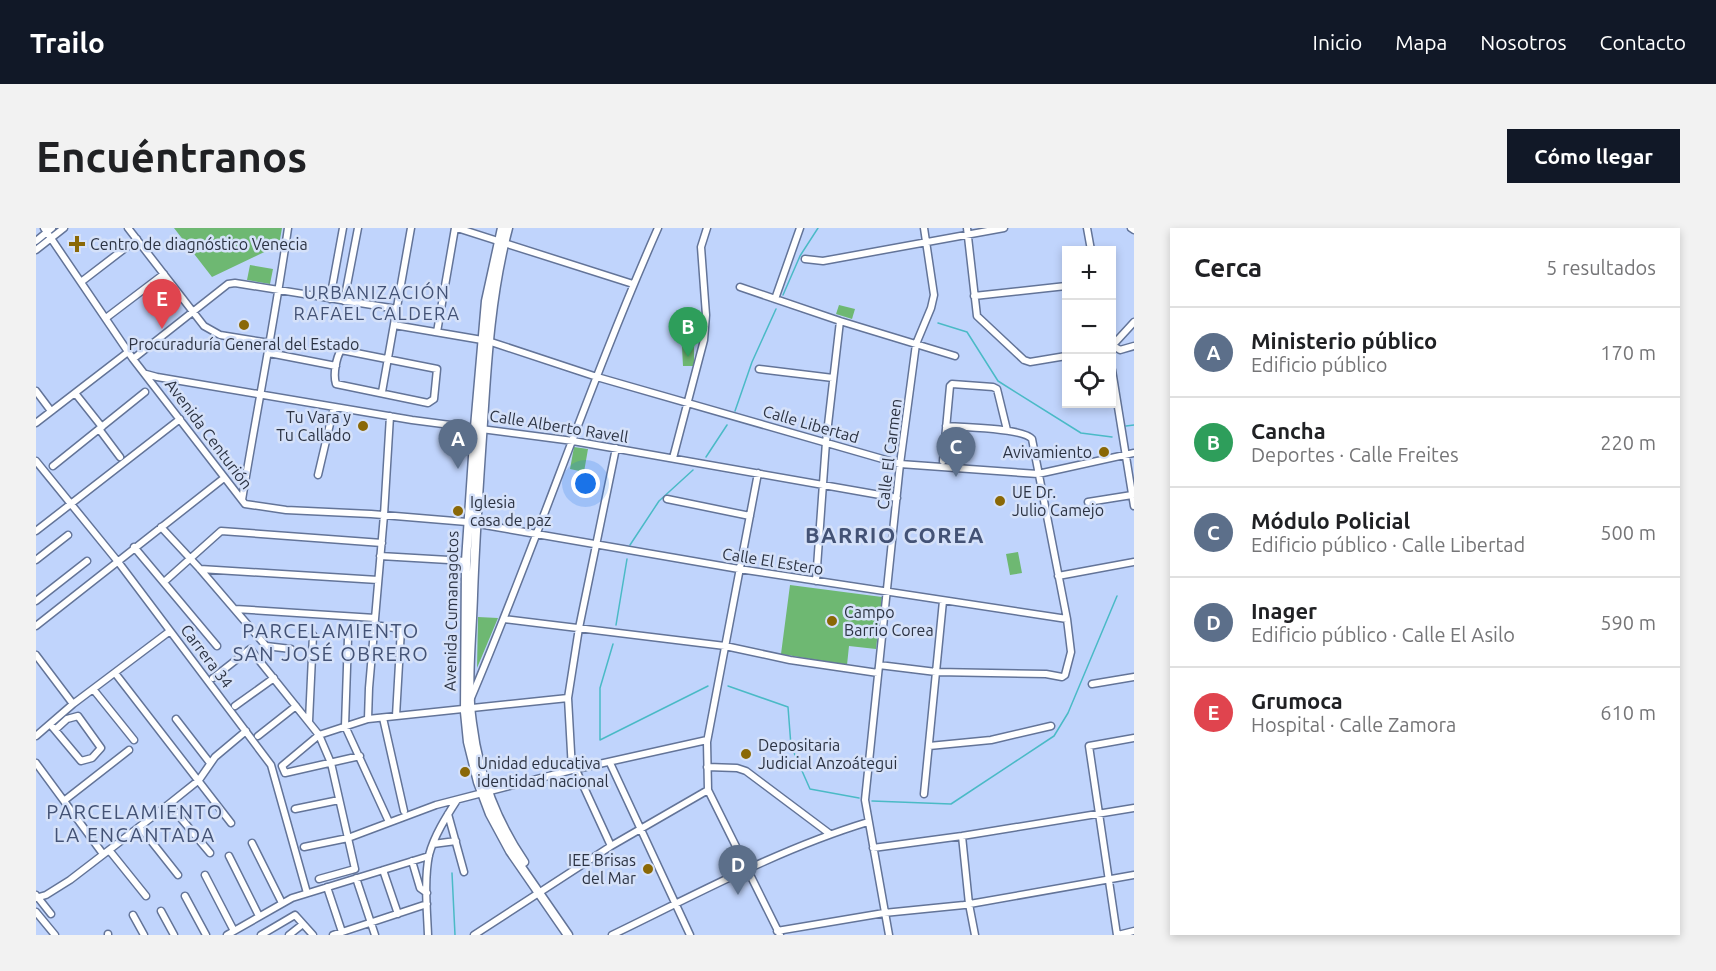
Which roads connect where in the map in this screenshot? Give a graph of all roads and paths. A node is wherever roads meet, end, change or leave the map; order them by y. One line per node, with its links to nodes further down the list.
1 (64, 228): 18 (street)
2 (128, 228): 19 (street)
3 (288, 228): 31 (street)
4 (343, 228): 33 (street)
5 (358, 228): 35 (street)
6 (411, 228): 36 (street)
7 (456, 228): 16 (street); 42 (street)
8 (502, 228): 22 (street, Avenida Cumanagotos)
9 (508, 228): 22 (street, Avenida Cumanagotos)
10 (658, 228): 28 (street)
11 (707, 228): 66 (street)
12 (800, 228): 34 (street)
13 (924, 228): 21 (street, Calle El Carmen)
14 (1004, 228): 17 (street)
15 (1087, 228): 23 (street)
16 (470, 230): 22 (street)
17 (968, 231): 21 (street); 32 (street)
18 (49, 232): 20 (street); 24 (street); 27 (street, Avenida Centurión)
19 (137, 239): 26 (street); 27 (street)
20 (36, 241)
21 (927, 241): 25 (street); 46 (street, Calle El Carmen)
22 (502, 242): 28 (street); 43 (street, Avenida Cumanagotos)
23 (1090, 246)
24 (36, 250)
25 (805, 259)
26 (164, 274): 37 (street); 38 (street)
27 (81, 282): 38 (street, Avenida Centurión)
28 (633, 284): 58 (street)
29 (1062, 286): 32 (street)
30 (740, 287): 34 (street)
31 (279, 290): 33 (street); 37 (street); 45 (street)
32 (974, 296): 52 (street)
33 (330, 299): 35 (street)
34 (775, 299): 39 (street)
35 (344, 301): 36 (street)
36 (397, 309): 41 (street)
37 (192, 311): 45 (street); 53 (street)
38 (106, 318): 49 (street, Avenida Centurión)
39 (840, 321): 46 (street); 59 (street)
40 (1134, 322): 44 (street)
41 (394, 325): 42 (street, Calle Libertad); 54 (street)
42 (436, 332): 43 (street, Calle Libertad)
43 (485, 340): 58 (street, Calle Libertad); 74 (street, Avenida Cumanagotos)
44 (1116, 342)
45 (270, 344): 50 (street)
46 (916, 344): 51 (street); 85 (street, Calle El Carmen)
47 (1134, 346): 48 (street)
48 (1116, 348)
49 (128, 352): 53 (street, Avenida Centurión); 63 (street)
50 (268, 353): 55 (street); 65 (street)
51 (955, 357)
52 (1062, 357)
53 (133, 359): 57 (street, Avenida Centurión)
54 (388, 359): 55 (street); 62 (street); 62 (street)
55 (336, 366): 62 (street)
56 (759, 369): 59 (street)
57 (145, 373): 65 (street, Calle Alberto Ravell); 70 (street, Avenida Centurión)
58 (597, 376): 66 (street, Calle Libertad); 76 (street)
59 (833, 378): 77 (street)
60 (36, 391): 68 (street)
61 (145, 392): 73 (street)
62 (382, 392)
63 (75, 393): 68 (street); 73 (street)
64 (1116, 394): 80 (street)
65 (259, 395): 67 (street, Calle Alberto Ravell); 94 (street)
66 (688, 402): 77 (street, Calle Libertad); 82 (street)
67 (334, 406): 69 (street, Calle Alberto Ravell); 89 (street)
68 (51, 411): 71 (street)
69 (390, 416): 74 (street, Calle Alberto Ravell); 99 (street)
70 (180, 419): 90 (street, Avenida Centurión); 97 (street)
71 (36, 423)
72 (946, 426): 75 (street); 75 (street); 84 (street)
73 (100, 428): 81 (street); 86 (street)
74 (478, 428): 76 (street, Calle Alberto Ravell); 101 (street, Avenida Cumanagotos)
75 (1007, 430): 88 (street)
76 (573, 441): 78 (street, Calle Alberto Ravell); 104 (street)
77 (826, 442): 85 (street, Calle Libertad); 91 (street)
78 (616, 448): 82 (street, Calle Alberto Ravell); 107 (street)
79 (1134, 453): 80 (street, Calle Libertad)
80 (1126, 455): 88 (street, Calle Libertad); 92 (street)
81 (120, 456)
82 (673, 458): 87 (street, Calle Alberto Ravell)
83 (36, 461): 97 (street, Carrera 34)
84 (943, 461)
85 (900, 464): 88 (street, Calle Libertad); 93 (street, Calle El Carmen)
86 (53, 466)
87 (758, 473): 91 (street, Calle Alberto Ravell); 100 (street)
88 (1038, 474): 118 (street)
89 (318, 475)
90 (224, 478): 94 (street, Avenida Centurión); 102 (street)
91 (823, 484): 93 (street, Calle Alberto Ravell); 120 (street)
92 (1132, 495): 96 (street); 98 (street)
93 (897, 498): 122 (street, Calle El Carmen)
94 (242, 500): 99 (street, Avenida Centurión)
95 (668, 500): 100 (street)
96 (1088, 501)
97 (71, 503): 103 (street); 113 (street, Carrera 34)
98 (1134, 506)
99 (384, 515): 101 (street, Avenida Centurión); 106 (street)
100 (750, 516): 117 (street)
101 (471, 523): 104 (street, Calle El Estero); 114 (street, Avenida Cumanagotos); 149 (street, Avenida Cumanagotos)
102 (161, 527): 108 (street); 110 (street)
103 (36, 531)
104 (537, 534): 107 (street, Calle El Estero); 126 (street)
105 (68, 535): 111 (street)
106 (381, 543): 109 (street); 110 (street)
107 (598, 544): 117 (street, Calle El Estero); 130 (street)
108 (134, 547): 113 (street); 121 (street)
109 (380, 556): 114 (street); 119 (street)
110 (190, 558): 116 (street); 121 (street)
111 (36, 560)
112 (87, 561): 123 (street)
113 (117, 561): 129 (street); 131 (street, Carrera 34)
114 (466, 561): 149 (street, Avenida Cumanagotos)
115 (1134, 562): 118 (street)
116 (200, 569): 119 (street); 125 (street)
117 (739, 570): 120 (street, Calle El Estero); 135 (street)
118 (1058, 576): 127 (street)
119 (378, 580): 128 (street)
120 (816, 581): 122 (street, Calle El Estero)
121 (164, 582): 134 (street)
122 (888, 592): 124 (street, Calle El Estero); 138 (street, Calle El Carmen)
123 (36, 601)
124 (943, 601): 127 (street, Calle El Estero); 139 (street)
125 (235, 609): 128 (street); 136 (street)
126 (504, 619): 130 (street); 149 (street)
127 (1067, 620): 139 (street)
128 (374, 622): 152 (street); 155 (street)
129 (36, 626)
130 (579, 628): 135 (street); 147 (street)
131 (170, 630): 140 (street); 161 (street, Carrera 34)
132 (313, 635): 156 (street)
133 (348, 638): 158 (street)
134 (217, 646)
135 (725, 646): 141 (street); 167 (street)
136 (291, 649)
137 (36, 655): 148 (street)
138 (879, 665): 139 (street); 141 (street, Calle El Carmen)
139 (936, 672): 168 (street)
140 (115, 673): 146 (street); 177 (street)
141 (878, 673): 191 (street, Calle El Carmen)
142 (1134, 677): 145 (street)
143 (213, 678): 144 (street)
144 (274, 678): 150 (street); 151 (street)
145 (1092, 684)
146 (93, 689): 148 (street); 166 (street)
147 (568, 698): 149 (street); 176 (street)
148 (74, 704): 157 (street)
149 (468, 705): 152 (street); 179 (street, Avenida Cumanagotos)
150 (235, 706)
151 (296, 706): 156 (street); 164 (street)
152 (396, 716): 153 (street)
153 (383, 718): 155 (street); 187 (street)
154 (176, 719): 172 (street)
155 (368, 719): 158 (street)
156 (309, 721): 162 (street)
157 (50, 724): 160 (street); 163 (street)
158 (345, 726): 162 (street); 170 (street)
159 (1051, 726): 168 (street)
160 (55, 730): 160 (street)
161 (246, 731): 172 (street); 220 (street, Carrera 34)
162 (319, 735): 174 (street); 174 (street)
163 (36, 736)
164 (258, 736)
165 (1134, 738): 189 (street)
166 (134, 740)
167 (707, 740): 173 (street); 175 (street)
168 (929, 746): 180 (street)
169 (129, 750): 181 (street)
170 (360, 756): 174 (street); 190 (street)
171 (36, 763): 181 (street)
172 (210, 763): 177 (street)
173 (610, 763): 176 (street); 194 (street)
174 (331, 764): 182 (street)
175 (707, 767): 178 (street); 195 (street)
176 (574, 770): 179 (street); 201 (street)
177 (200, 780): 184 (street); 192 (street)
178 (708, 790): 194 (street); 210 (street)
179 (486, 793): 183 (street); 219 (street, Avenida Cumanagotos)
180 (924, 794)
181 (65, 800): 204 (street)
182 (339, 800): 186 (street); 197 (street)
183 (457, 801): 188 (street); 190 (street)
184 (169, 804): 193 (street); 205 (street)
185 (1134, 808): 189 (street)
186 (295, 809)
187 (404, 811)
188 (448, 814): 198 (street); 200 (street)
189 (1099, 814): 196 (street); 217 (street)
190 (389, 822): 197 (street)
191 (868, 822): 195 (street); 203 (street, Calle El Carmen)
192 (231, 823)
193 (140, 826): 204 (street); 212 (street)
194 (640, 828): 201 (street); 227 (street)
195 (830, 834): 210 (street)
196 (962, 836): 203 (street); 228 (street)
197 (348, 838): 202 (street); 216 (street)
198 (456, 841): 200 (street); 211 (street)
199 (252, 843): 225 (street)
200 (433, 844): 207 (street)
201 (611, 846): 219 (street)
202 (304, 847)
203 (873, 848): 231 (street, Calle El Carmen)
204 (106, 852): 222 (street); 223 (street)
205 (210, 853)
206 (229, 856): 235 (street)
207 (429, 856): 208 (street); 221 (street)
208 (412, 861): 209 (street); 221 (street)
209 (383, 870): 215 (street); 233 (street)
210 (747, 870): 227 (street); 241 (street)
211 (464, 872)
212 (178, 875)
213 (205, 875): 238 (street)
214 (1134, 875): 217 (street)
215 (356, 878): 218 (street); 236 (street)
216 (319, 879)
217 (1109, 879): 228 (street); 260 (street)
218 (327, 887): 220 (street); 239 (street)
219 (541, 891): 253 (street); 254 (street, Avenida Cumanagotos); 255 (street, Avenida Cumanagotos)
220 (307, 893): 225 (street)
221 (427, 893): 226 (street)
222 (37, 896): 232 (street)
223 (146, 896)
224 (185, 896): 245 (street)
225 (282, 903): 235 (street)
226 (427, 904): 233 (street); 252 (street)
227 (676, 904): 256 (street); 257 (street)
228 (969, 904): 231 (street); 259 (street)
229 (161, 911): 244 (street)
230 (36, 912): 242 (street)
231 (884, 913): 241 (street); 258 (street, Calle El Carmen)
232 (51, 914)
233 (398, 914): 236 (street)
234 (133, 915): 243 (street)
235 (259, 916): 238 (street)
236 (370, 923): 239 (street); 251 (street)
237 (303, 924): 247 (street); 248 (street); 249 (street)
238 (234, 930): 246 (street)
239 (342, 932): 250 (street)
240 (1134, 932): 260 (street)
241 (778, 933)
242 (55, 935)
243 (144, 935)
244 (174, 935)
245 (206, 935)
246 (227, 935)
247 (261, 935)
248 (289, 935)
249 (313, 935)
250 (333, 935)
251 (375, 935)
252 (428, 935)
253 (474, 935)
254 (568, 935)
255 (574, 935)
256 (612, 935)
257 (690, 935)
258 (889, 935)
259 (975, 935)
260 (1117, 935)

